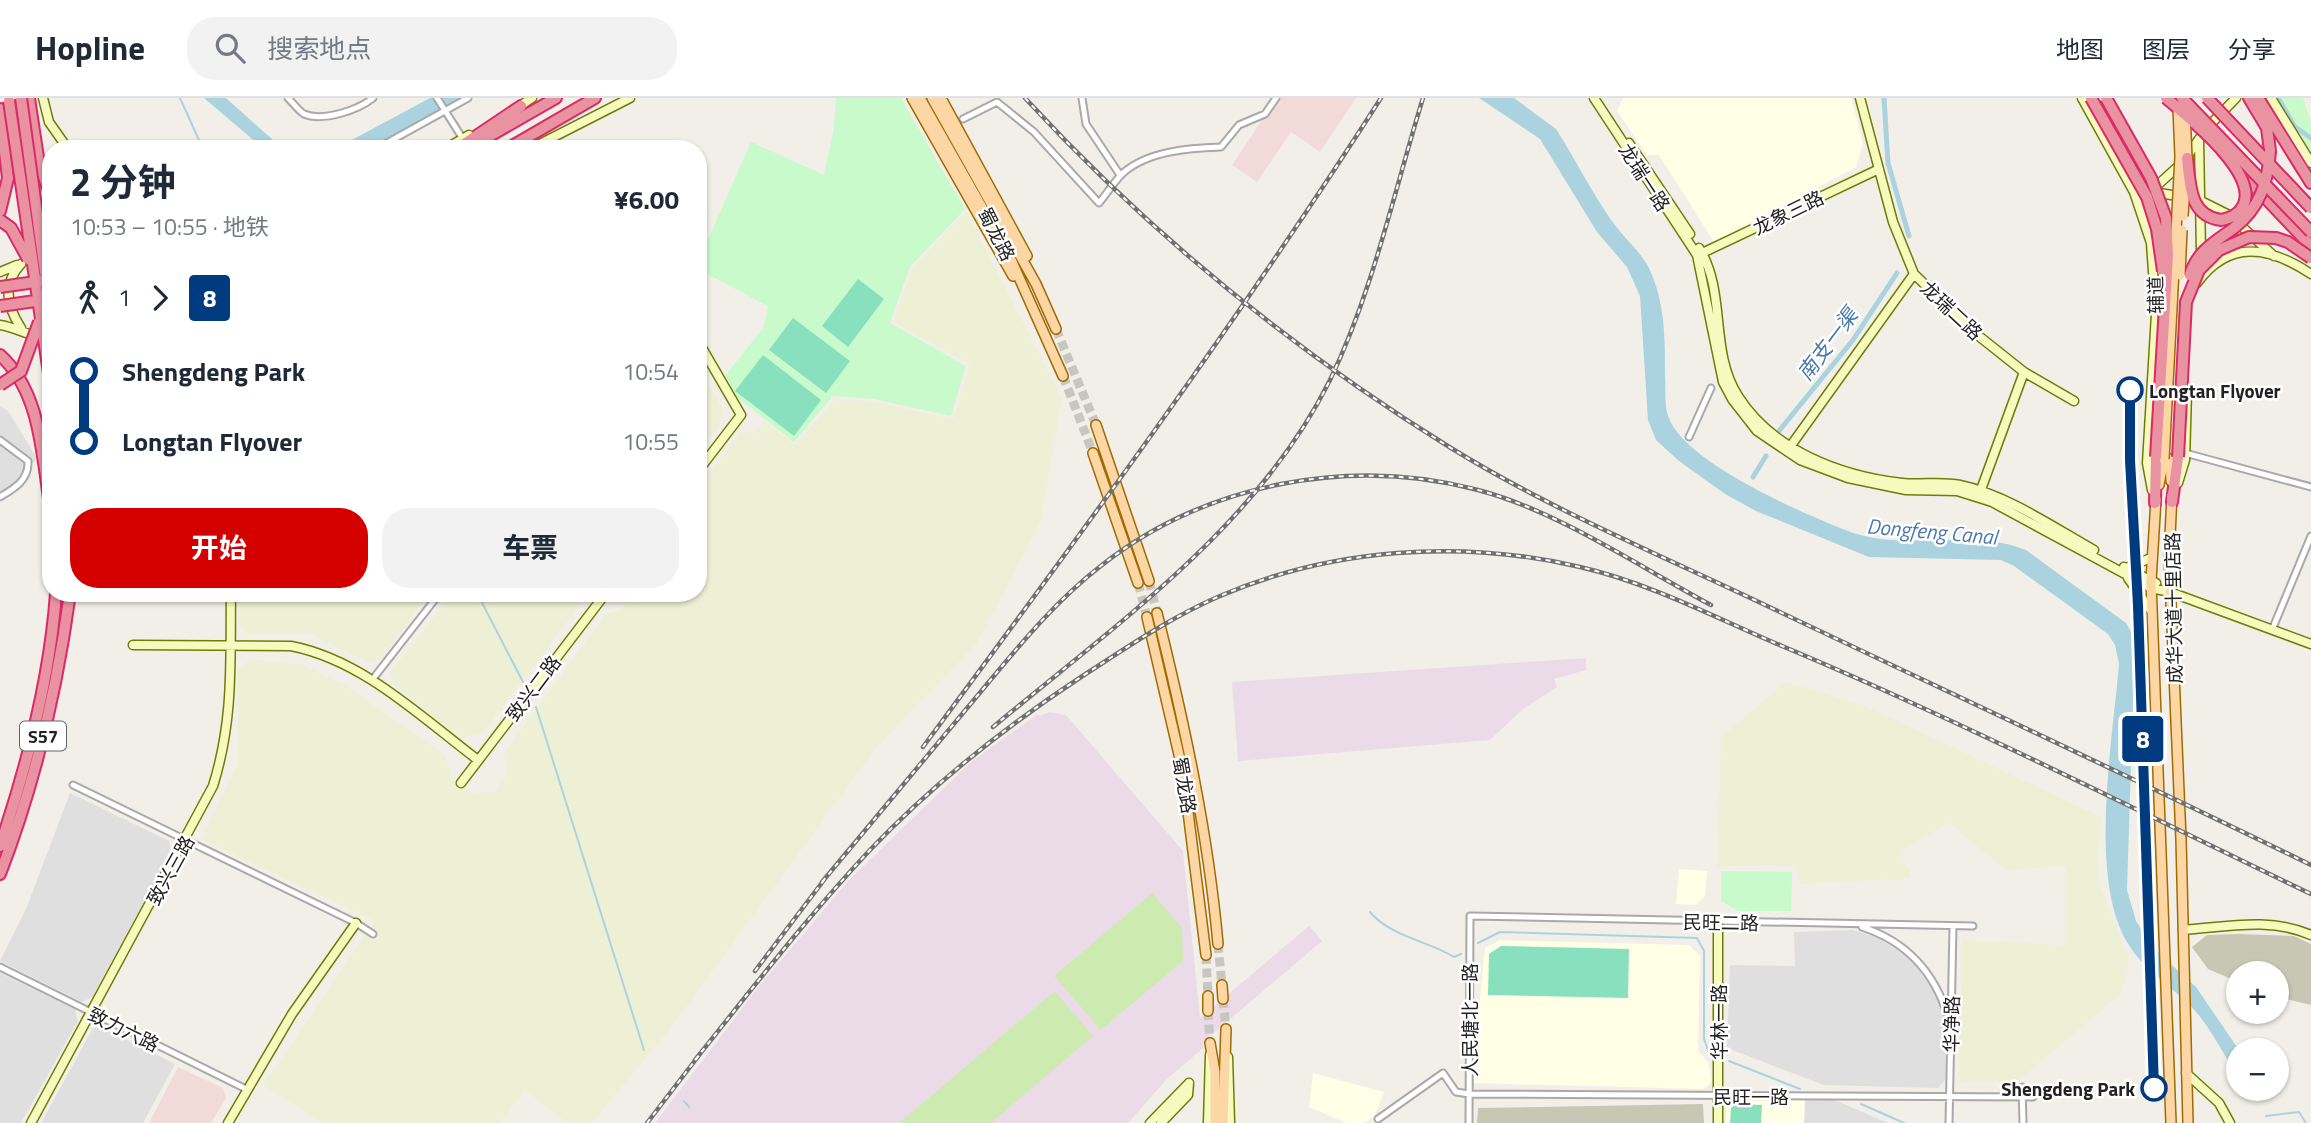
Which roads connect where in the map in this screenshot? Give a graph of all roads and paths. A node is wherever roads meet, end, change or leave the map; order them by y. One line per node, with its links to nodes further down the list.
1 (29, 98): 48 (highway)
2 (43, 98): 37 (street)
3 (288, 98): 4 (street)
4 (373, 98)
5 (437, 98): 33 (street)
6 (468, 98): 33 (street)
7 (531, 98): 32 (street)
8 (555, 98): 41 (highway)
9 (595, 98): 35 (highway)
10 (606, 98): 35 (highway)
11 (630, 98): 43 (street)
12 (912, 98): 76 (main road)
13 (920, 98): 60 (main road, 蜀龙路)
14 (932, 98): 60 (main road, 蜀龙路)
15 (941, 98): 73 (main road)
16 (1082, 98): 50 (street)
17 (1276, 98): 50 (street)
18 (1594, 98): 61 (street, 龙瑞一路)
19 (1601, 98): 61 (street, 龙瑞一路)
20 (1860, 98): 46 (street, 龙瑞二路)
21 (2105, 98): 75 (highway, bridge)
22 (2166, 98): 47 (highway, bridge)
23 (2181, 98): 44 (main road, bridge); 58 (highway, bridge); 99 (main road, bridge)
24 (2207, 98): 55 (highway, bridge)
25 (2236, 98): 36 (street)
26 (2249, 98): 78 (highway, bridge)
27 (2258, 98): 51 (highway)
28 (2264, 98): 49 (highway)
29 (2271, 98): 45 (street)
30 (2086, 99): 53 (street, 辅道); 75 (highway, bridge)
31 (12, 101): 56 (highway); 64 (highway, bridge)
32 (521, 106): 40 (highway)
33 (446, 111): 38 (street); 39 (street)
34 (963, 120): 50 (street)
35 (554, 121): 42 (highway)
36 (2199, 139): 52 (street); 54 (street)
37 (62, 140)
38 (393, 140)
39 (460, 140)
40 (470, 140)
41 (472, 140)
42 (522, 140)
43 (548, 140)
44 (2187, 159): 47 (highway, bridge); 99 (main road, bridge)
45 (2311, 163)
46 (1879, 169): 61 (street, 龙象三路); 70 (street, 龙瑞二路)
47 (2239, 170): 59 (highway, bridge)
48 (42, 172)
49 (2311, 174)
50 (1120, 175)
51 (2311, 183)
52 (2151, 191): 53 (street); 54 (street)
53 (2134, 192): 106 (street, 辅道)
54 (2202, 201): 62 (street); 72 (street)
55 (2311, 208)
56 (0, 211)
57 (0, 220): 67 (highway, bridge)
58 (2311, 232)
59 (2311, 246)
60 (1013, 253): 73 (main road, 蜀龙路); 76 (main road, 蜀龙路)
61 (1700, 254): 97 (street)
62 (2274, 256): 71 (street); 72 (street)
63 (2311, 258): 78 (highway, bridge)
64 (42, 262)
65 (21, 264): 66 (street); 68 (street); 84 (street)
66 (42, 269)
67 (42, 270)
68 (0, 272)
69 (42, 274): 74 (highway, bridge)
70 (1914, 274): 89 (street, 龙瑞二路); 97 (street)
71 (2311, 274)
72 (2197, 283): 99 (street)
73 (1036, 284): 85 (main road, 蜀龙路)
74 (0, 285)
75 (2166, 290): 99 (highway, bridge)
76 (1024, 292): 90 (main road, 蜀龙路)
77 (42, 300): 79 (highway, bridge)
78 (2186, 302): 99 (highway, bridge)
79 (18, 303): 80 (highway, bridge); 81 (highway, bridge)
80 (0, 306)
81 (0, 315)
82 (0, 326): 84 (street)
83 (42, 326): 91 (highway, bridge)
84 (21, 328): 86 (street)
85 (1056, 329)
86 (42, 337)
87 (0, 355): 101 (highway)
88 (707, 356): 100 (street)
89 (2024, 372): 93 (street, 龙瑞二路); 103 (street)
90 (1063, 376)
91 (0, 385)
92 (1711, 388): 95 (street)
93 (2074, 401)
94 (1096, 425): 110 (main road)
95 (1689, 437)
96 (0, 440): 104 (street)
97 (1788, 449): 103 (street)
98 (1093, 453): 111 (main road)
99 (2170, 457): 102 (street); 105 (highway); 106 (highway)
100 (707, 459)
101 (42, 460)
102 (2311, 487)
103 (1979, 494): 109 (street)
104 (0, 497)
105 (2172, 502): 113 (main road, 成华大道十里店路)
106 (2155, 503): 108 (main road, 成华大道十里店路)
107 (2311, 536): 122 (street)
108 (2151, 558): 109 (street); 112 (main road, 成华大道十里店路)
109 (2125, 571): 112 (street); 119 (street)
110 (1149, 581)
111 (1138, 583)
112 (2151, 584): 113 (street); 119 (main road, 成华大道十里店路)
113 (2170, 592): 122 (street); 139 (main road, 成华大道十里店路)
114 (54, 602): 131 (highway, S57)
115 (69, 602): 132 (highway, S57)
116 (231, 602): 125 (street, 致兴三路)
117 (433, 602): 126 (street)
118 (599, 602): 127 (street, 致兴二路)
119 (2152, 612): 175 (main road, 成华大道十里店路)
120 (1157, 613): 142 (main road, 蜀龙路)
121 (1147, 617): 143 (main road, 蜀龙路)
122 (2272, 630): 123 (street)
123 (2311, 644)
124 (133, 645): 125 (street)
125 (230, 645): 126 (street); 130 (street, 致兴三路)
126 (372, 680): 127 (street)
127 (478, 760): 128 (street, 致兴二路)
128 (461, 783)
129 (73, 785): 130 (street)
130 (188, 838): 135 (street); 149 (street, 致兴三路)
131 (0, 846)
132 (0, 874)
133 (1470, 916): 134 (street, 民旺二路); 157 (street, 人民塘北一路)
134 (1718, 922): 136 (street, 民旺二路); 158 (street, 华林一路)
135 (356, 923): 140 (street); 156 (street)
136 (1857, 926): 137 (street, 民旺二路); 151 (street)
137 (1953, 926): 138 (street, 民旺二路); 151 (street, 华净路)
138 (1973, 926)
139 (2183, 930): 141 (street); 154 (main road, 成华大道十里店路)
140 (373, 934)
141 (2311, 935)
142 (1218, 944)
143 (1206, 955)
144 (0, 967): 149 (street, 致力六路)
145 (1222, 985): 147 (main road)
146 (1208, 996): 148 (main road)
147 (1223, 999)
148 (1208, 1011)
149 (91, 1013): 156 (street, 致力六路); 163 (street, 致兴三路)
150 (1226, 1029): 152 (main road)
151 (1951, 1033): 159 (street, 华净路)
152 (1226, 1040): 169 (main road); 170 (street)
153 (1210, 1047): 167 (street); 168 (main road)
154 (2186, 1073): 176 (main road); 177 (street)
155 (2022, 1087): 160 (street)
156 (248, 1090): 164 (street)
157 (1469, 1094): 158 (street, 民旺一路); 162 (street); 171 (street, 人民塘北一路)
158 (1718, 1096): 159 (street, 民旺一路); 172 (street, 华林一路)
159 (1950, 1097): 160 (street, 民旺一路); 173 (street, 华净路)
160 (2022, 1097): 161 (street, 民旺一路); 174 (street)
161 (2034, 1097)
162 (1378, 1119)
163 (31, 1123)
164 (228, 1123)
165 (1150, 1123): 166 (street)
166 (1161, 1123)
167 (1208, 1123)
168 (1215, 1123)
169 (1223, 1123)
170 (1230, 1123)
171 (1469, 1123)
172 (1718, 1123)
173 (1949, 1123)
174 (2023, 1123)
175 (2171, 1123)
176 (2188, 1123)
177 (2230, 1123)

